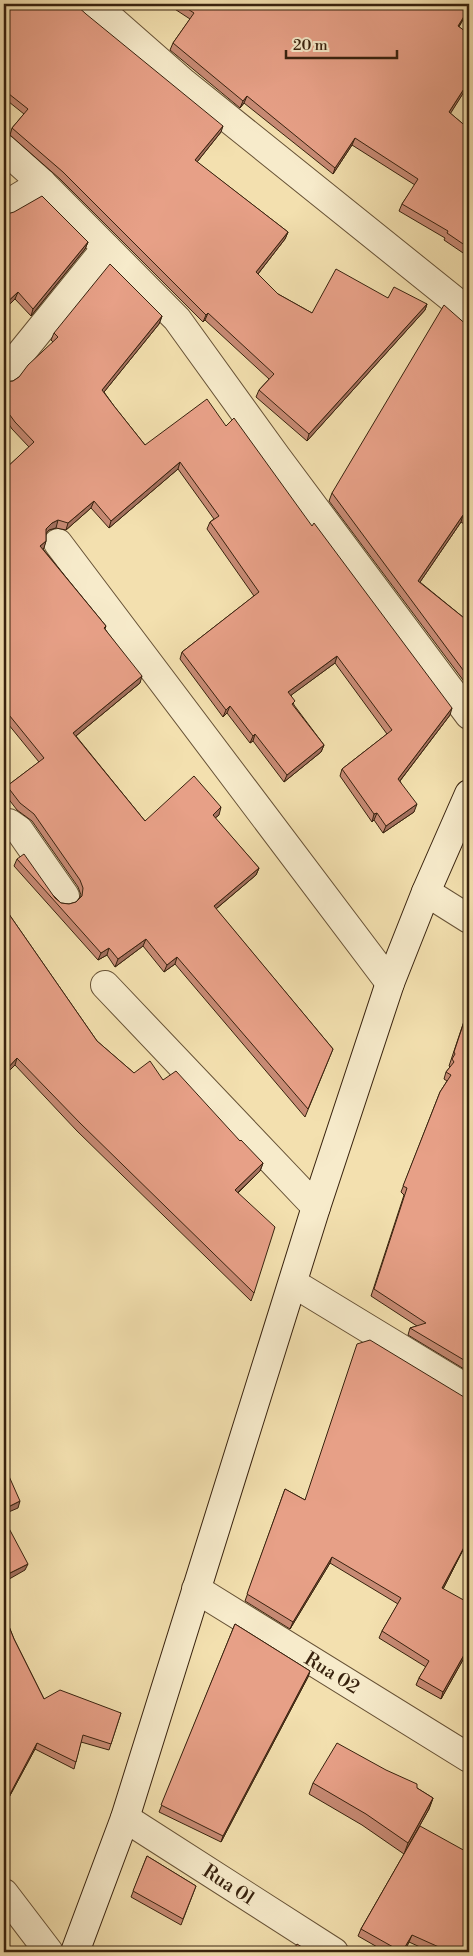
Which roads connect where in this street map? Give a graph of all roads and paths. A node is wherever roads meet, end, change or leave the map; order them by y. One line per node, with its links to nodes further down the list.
1 (94, 4): 6 (street)
2 (4, 149): 3 (street)
3 (42, 184): 4 (street); 5 (street)
4 (4, 206)
5 (106, 248): 7 (street); 9 (street)
6 (469, 312)
7 (4, 374)
8 (58, 543): 15 (street)
9 (469, 715)
10 (469, 794): 12 (street)
11 (4, 823): 13 (street)
12 (426, 892): 14 (street); 15 (street)
13 (65, 896)
14 (469, 920)
15 (390, 983): 17 (street)
16 (105, 985): 17 (street)
17 (316, 1207): 18 (street)
18 (293, 1283): 19 (street); 20 (street)
19 (469, 1390)
20 (196, 1589): 21 (street, Rua 02); 22 (street)
21 (469, 1758)
22 (125, 1818): 25 (street); 26 (street, Rua 01)
23 (4, 1893): 24 (street)
24 (49, 1952)
25 (75, 1952)
26 (334, 1952)

